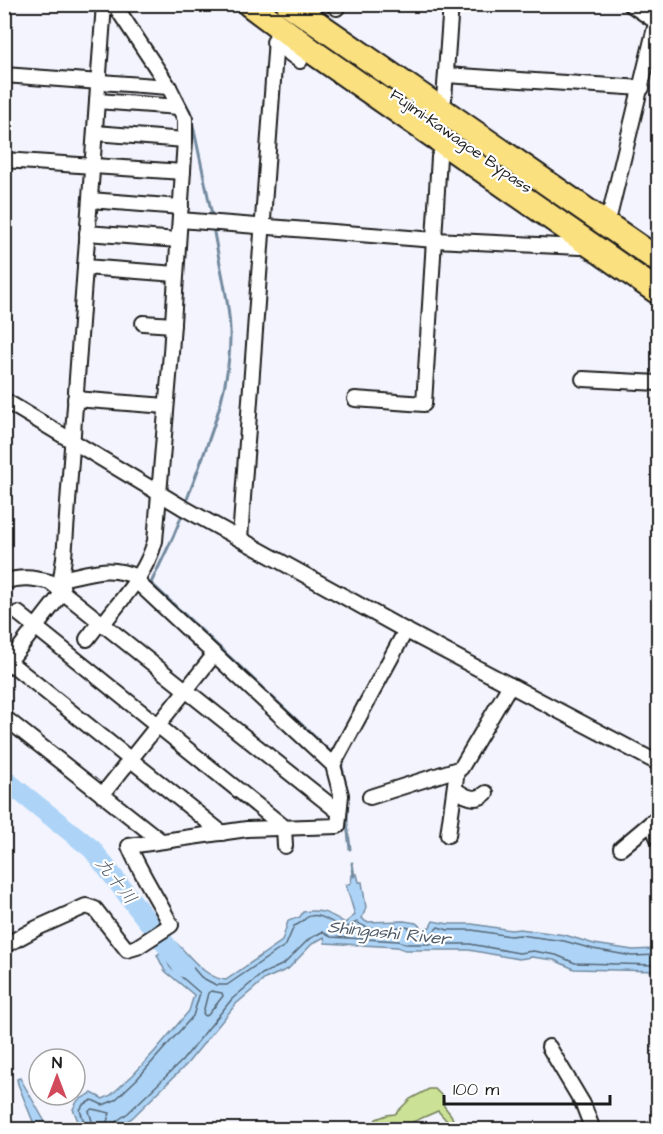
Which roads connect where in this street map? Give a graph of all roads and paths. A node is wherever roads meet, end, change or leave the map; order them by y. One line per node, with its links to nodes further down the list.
1 (104, 4): 14 (street)
2 (114, 4): 15 (street)
3 (249, 4): 10 (highway)
4 (264, 4): 23 (highway, Fujimi-Kawagoe Bypass)
5 (289, 4): 23 (highway, Fujimi-Kawagoe Bypass)
6 (306, 4): 17 (highway)
7 (451, 4): 13 (street)
8 (630, 4): 9 (street)
9 (658, 20): 16 (street)
10 (275, 34): 11 (street); 22 (highway); 30 (street)
11 (300, 61)
12 (4, 75): 14 (street)
13 (446, 75): 16 (street); 17 (street)
14 (98, 82): 15 (street); 18 (street)
15 (170, 87): 19 (street)
16 (642, 88): 29 (street)
17 (444, 99): 29 (highway)
18 (97, 101): 19 (street); 20 (street)
19 (186, 114): 21 (street)
20 (95, 133): 21 (street); 25 (street)
21 (185, 140): 26 (street)
22 (446, 144): 33 (street); 34 (highway)
23 (484, 148): 36 (highway, Fujimi-Kawagoe Bypass); 39 (highway, Fujimi-Kawagoe Bypass)
24 (4, 160): 25 (street)
25 (92, 167): 26 (street); 27 (street)
26 (183, 172): 28 (street)
27 (90, 200): 28 (street); 31 (street)
28 (180, 213): 30 (street); 32 (street)
29 (610, 213): 35 (highway)
30 (262, 226): 33 (street); 51 (street)
31 (87, 233): 32 (street); 37 (street)
32 (178, 240): 38 (street)
33 (435, 240): 34 (street); 46 (street)
34 (589, 243): 40 (highway)
35 (658, 248)
36 (658, 260)
37 (85, 267): 38 (street); 45 (street)
38 (176, 274): 42 (street)
39 (658, 278)
40 (658, 292)
41 (143, 323): 42 (street)
42 (173, 325): 48 (street)
43 (583, 379): 44 (street)
44 (658, 383)
45 (75, 399): 48 (street); 49 (street)
46 (356, 399)
47 (4, 400): 49 (street)
48 (166, 406): 50 (street)
49 (72, 441): 50 (street); 54 (street)
50 (158, 493): 51 (street); 52 (street)
51 (240, 539): 58 (street)
52 (137, 579): 54 (street); 56 (street); 60 (street)
53 (4, 582): 54 (street)
54 (62, 586): 56 (street); 57 (street)
55 (18, 613): 57 (street)
56 (101, 623): 59 (street); 63 (street)
57 (36, 627): 61 (street); 65 (street)
58 (406, 630): 62 (street); 68 (street)
59 (87, 639)
60 (214, 655): 63 (street); 68 (street)
61 (6, 663): 66 (street)
62 (510, 685): 67 (street); 69 (street)
63 (186, 690): 65 (street); 74 (street)
64 (4, 717): 72 (street)
65 (158, 725): 66 (street); 76 (street)
66 (130, 760): 72 (street); 77 (street)
67 (658, 762)
68 (333, 765): 74 (street)
69 (457, 770): 70 (street); 73 (street)
70 (455, 789): 71 (street); 78 (street)
71 (486, 793)
72 (102, 795): 80 (street)
73 (370, 797)
74 (339, 812): 76 (street)
75 (655, 820): 79 (street); 82 (street)
76 (284, 827): 77 (street); 81 (street)
77 (222, 833): 80 (street)
78 (448, 835)
79 (658, 839)
80 (161, 842): 83 (street)
81 (285, 846)
82 (621, 848)
83 (4, 946)
84 (549, 1047): 85 (street)
85 (593, 1130)

